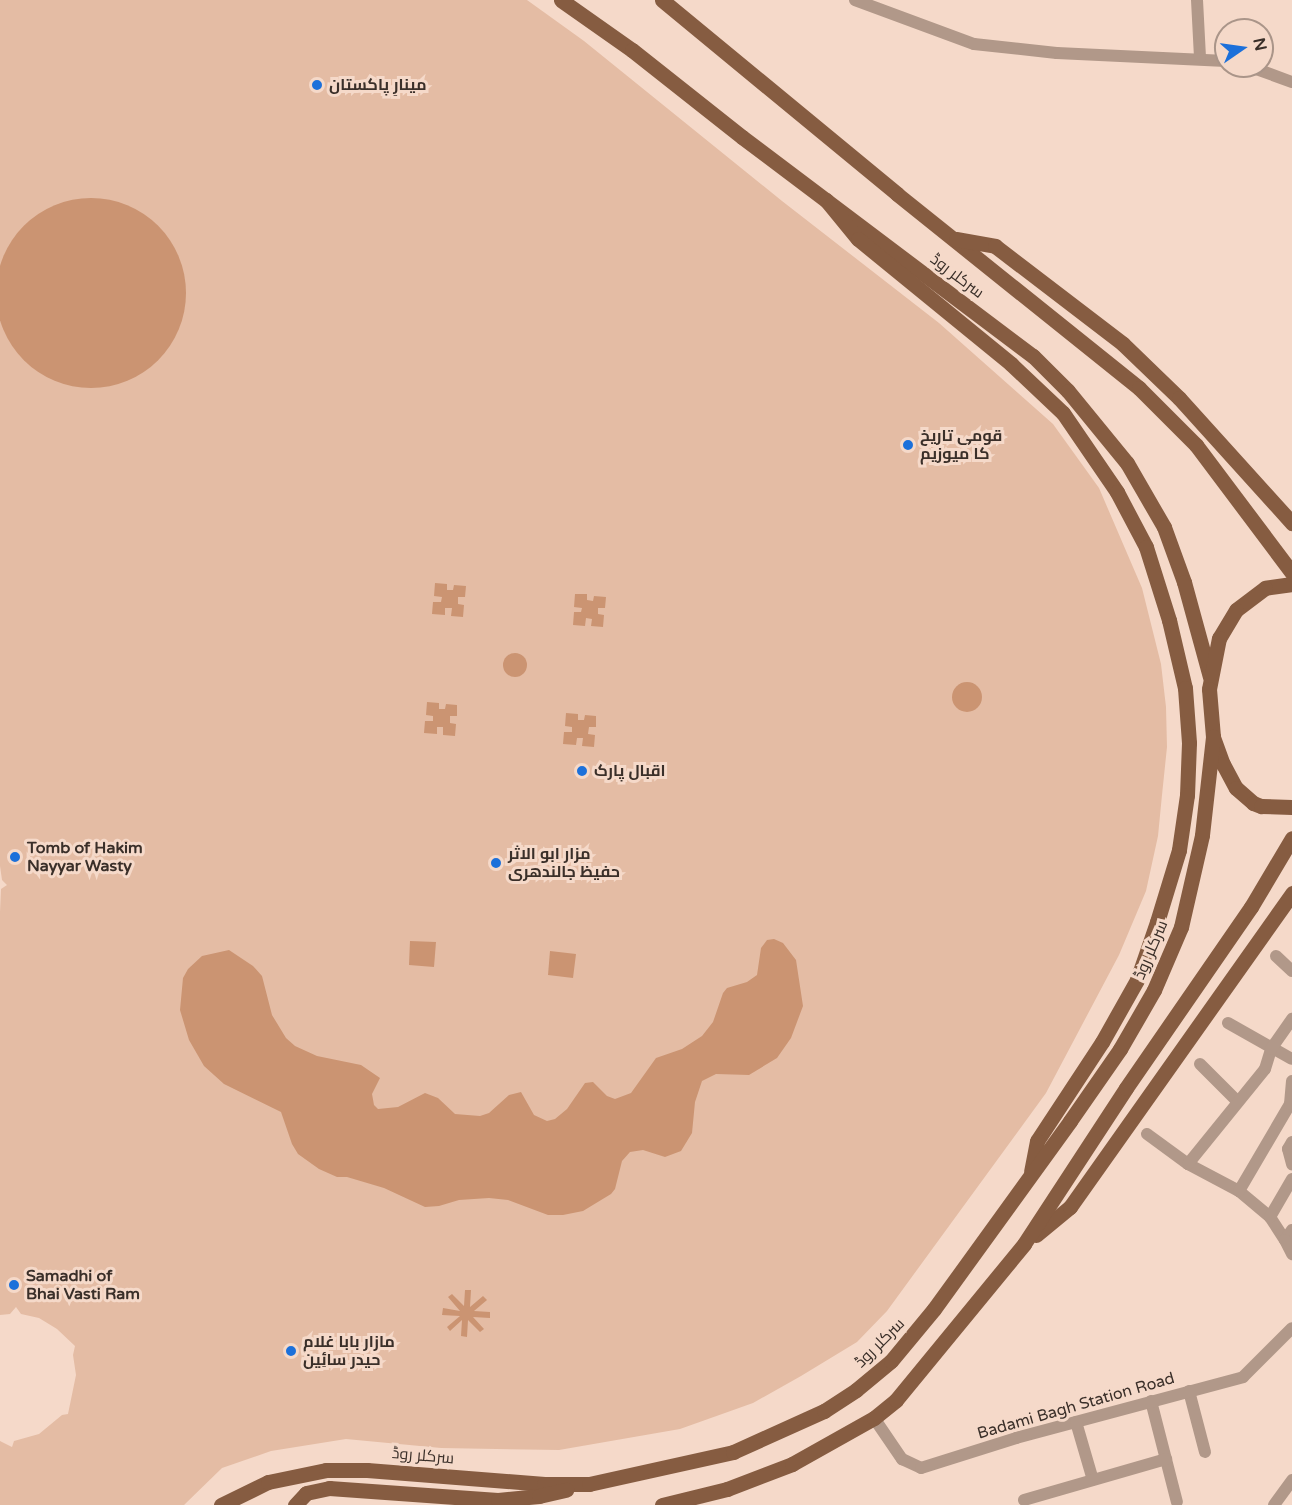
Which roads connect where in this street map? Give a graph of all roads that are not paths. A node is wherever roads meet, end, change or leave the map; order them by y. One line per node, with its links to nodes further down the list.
1 (561, 0): 9 (main road, سرکلر روڈ)
2 (662, 0): 10 (main road, سرکلر روڈ)
3 (855, 0): 5 (street)
4 (1197, 0): 5 (street)
5 (1200, 57): 6 (street)
6 (1214, 59)
7 (1274, 75): 8 (street)
8 (1292, 82)
9 (826, 200): 14 (main road, سرکلر روڈ); 33 (main road)
10 (953, 239): 11 (main road); 12 (main road, سرکلر روڈ)
11 (1292, 523)
12 (1292, 573)
13 (1292, 584): 14 (main road)
14 (1210, 677): 15 (main road)
15 (1213, 737): 16 (main road); 33 (main road, سرکلر روڈ)
16 (1292, 807)
17 (1292, 838): 38 (main road)
18 (1292, 893): 38 (main road)
19 (1275, 956): 20 (street)
20 (1292, 971)
21 (1292, 1019): 23 (street)
22 (1228, 1023): 24 (street)
23 (1287, 1036): 24 (street)
24 (1271, 1049): 25 (street); 28 (street)
25 (1292, 1059)
26 (1200, 1064): 28 (street)
27 (1292, 1088): 35 (street)
28 (1237, 1101): 31 (street)
29 (1147, 1134): 31 (street)
30 (1292, 1142): 32 (street)
31 (1188, 1164): 35 (street)
32 (1292, 1164)
33 (1030, 1177): 49 (main road, سرکلر روڈ)
34 (1292, 1179): 36 (street)
35 (1239, 1191): 36 (street)
36 (1270, 1217): 37 (street)
37 (1289, 1235): 39 (street)
38 (1024, 1244): 43 (main road)
39 (1292, 1254)
40 (1292, 1329): 41 (street, Badami Bagh Station Road)
41 (1189, 1391): 42 (street, Badami Bagh Station Road); 45 (street)
42 (1151, 1401): 44 (street, Badami Bagh Station Road); 46 (street)
43 (874, 1418): 44 (street, Badami Bagh Station Road); 54 (main road)
44 (1076, 1422): 47 (street)
45 (1204, 1452)
46 (1166, 1459): 47 (street); 51 (street)
47 (1094, 1480): 50 (street)
48 (1292, 1480): 55 (street)
49 (589, 1484): 52 (main road, سرکلر روڈ); 53 (main road)
50 (1024, 1500)
51 (1177, 1502)
52 (220, 1505)
53 (295, 1505)
54 (662, 1505)
55 (1274, 1505)

